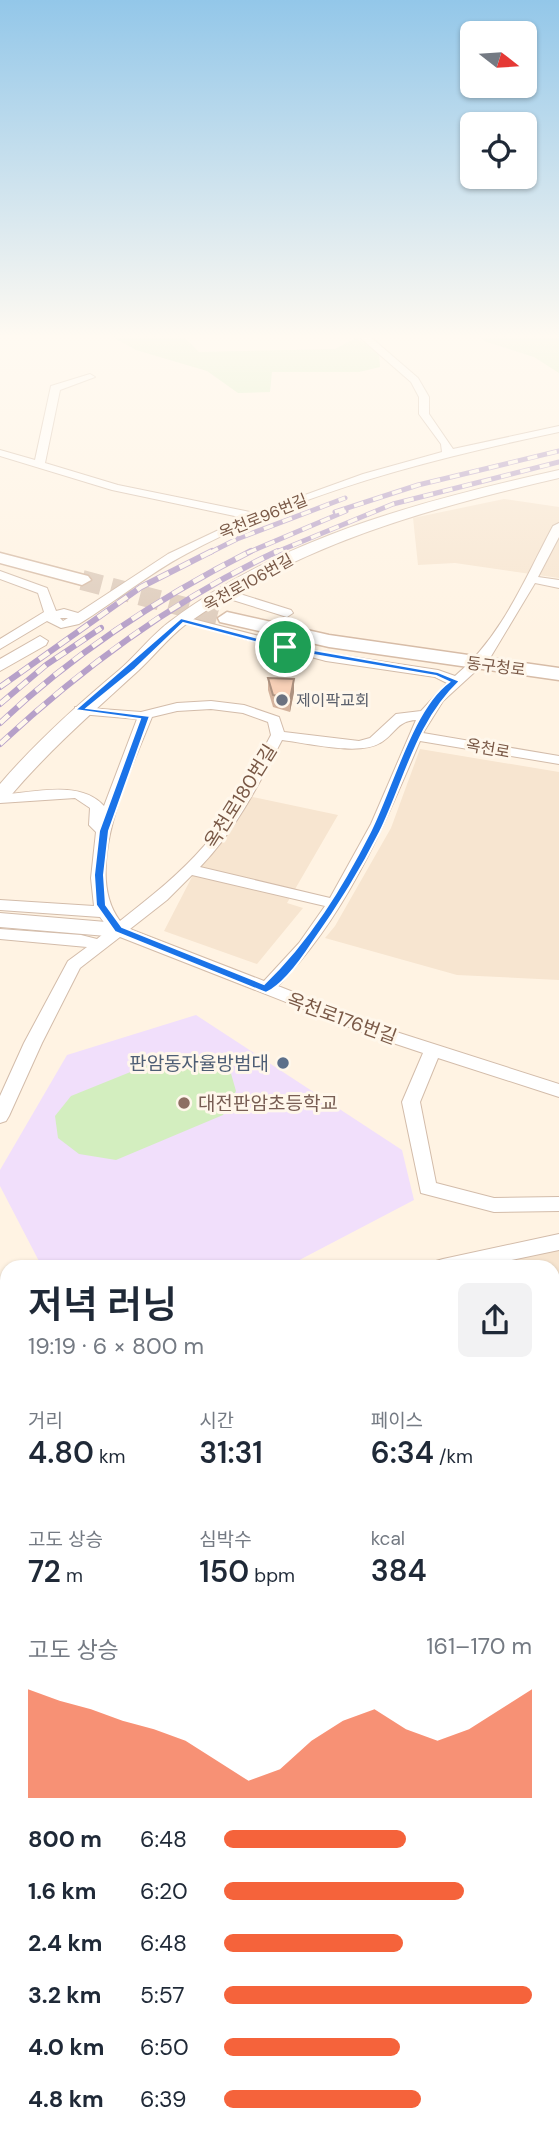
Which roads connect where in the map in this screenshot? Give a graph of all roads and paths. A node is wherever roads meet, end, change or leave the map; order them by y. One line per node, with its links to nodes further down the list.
1 (48, 434): 6 (street)
2 (439, 434): 5 (street)
3 (536, 434): 5 (street, 옥천로96번길)
4 (0, 453): 6 (street)
5 (448, 453): 8 (street, 옥천로96번길)
6 (40, 463): 8 (street)
7 (559, 474): 15 (street, 옥천로106번길)
8 (256, 517): 17 (street, 옥천로96번길)
9 (559, 526): 12 (street)
10 (0, 558): 13 (main road)
11 (0, 575): 17 (street)
12 (530, 579): 14 (street); 22 (street)
13 (82, 580)
14 (559, 584)
15 (224, 593): 16 (street); 19 (street, 옥천로106번길)
16 (287, 613)
17 (60, 616): 20 (street); 21 (street)
18 (227, 618): 22 (main road, 동구청로)
19 (181, 620): 25 (street); 26 (street, 옥천로106번길)
20 (40, 641): 23 (street)
21 (2, 643)
22 (477, 664): 24 (main road, 동구청로); 25 (street)
23 (0, 666)
24 (559, 674)
25 (456, 681): 27 (street)
26 (80, 710): 28 (street); 32 (street, 옥천로106번길)
27 (425, 715): 29 (street); 30 (street)
28 (145, 716): 29 (street); 33 (street)
29 (278, 735): 34 (street, 옥천로180번길)
30 (418, 736): 31 (street, 옥천로); 35 (street)
31 (559, 760)
32 (0, 798): 33 (street)
33 (104, 831): 37 (street)
34 (188, 869): 35 (street); 39 (street, 옥천로180번길)
35 (335, 904): 42 (street)
36 (0, 905): 37 (street)
37 (106, 912): 39 (street)
38 (0, 920): 39 (street)
39 (118, 930): 41 (street, 옥천로180번길); 42 (street, 옥천로176번길)
40 (0, 934): 41 (street)
41 (99, 945): 44 (street, 옥천로180번길)
42 (266, 989): 43 (street, 옥천로176번길)
43 (433, 1050): 45 (street, 옥천로176번길); 47 (street)
44 (9, 1076): 46 (street, 옥천로180번길)
45 (559, 1091)
46 (0, 1116)
47 (559, 1204)
48 (559, 1242): 49 (street)
49 (475, 1260)

